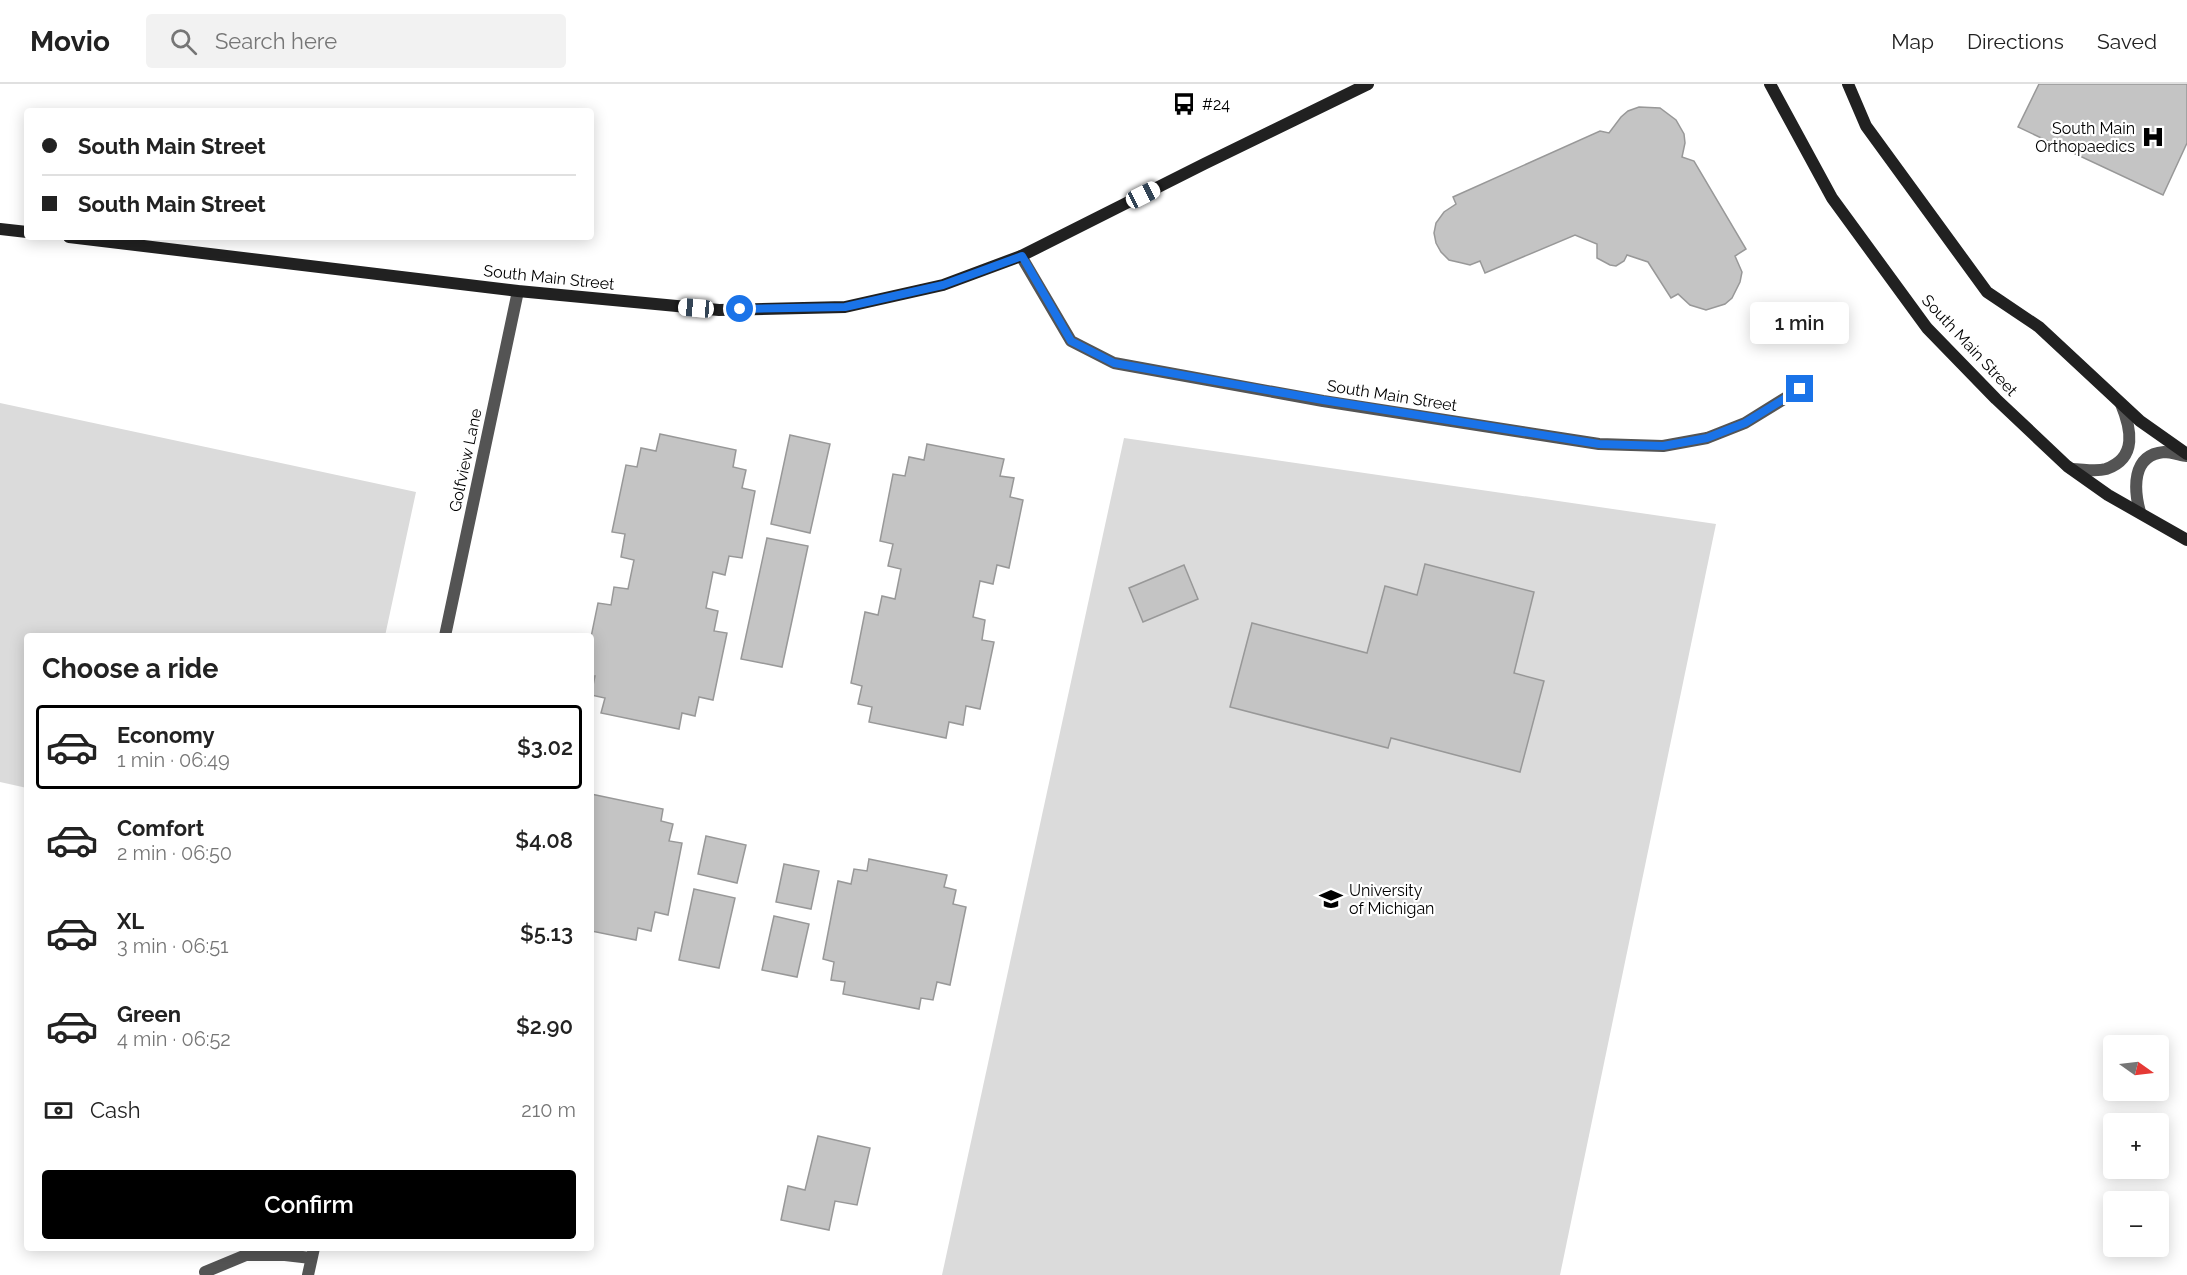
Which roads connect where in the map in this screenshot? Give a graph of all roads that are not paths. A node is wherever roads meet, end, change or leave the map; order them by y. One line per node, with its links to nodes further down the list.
1 (1368, 84): 7 (street, South Main Street)
2 (1770, 84): 12 (street, South Main Street)
3 (1848, 84): 10 (street)
4 (0, 229): 5 (street)
5 (24, 232)
6 (94, 240): 8 (street, South Main Street)
7 (1022, 256): 8 (street, South Main Street); 9 (street, South Main Street)
8 (518, 291): 15 (street, Golfview Lane)
9 (1800, 389)
10 (2121, 404): 11 (street); 12 (street)
11 (2187, 455): 13 (street)
12 (2072, 469): 13 (street, South Main Street)
13 (2140, 512): 14 (street, South Main Street)
14 (2187, 540)
15 (446, 633)
16 (313, 1253): 17 (street); 18 (street)
17 (205, 1272)
18 (308, 1275)

